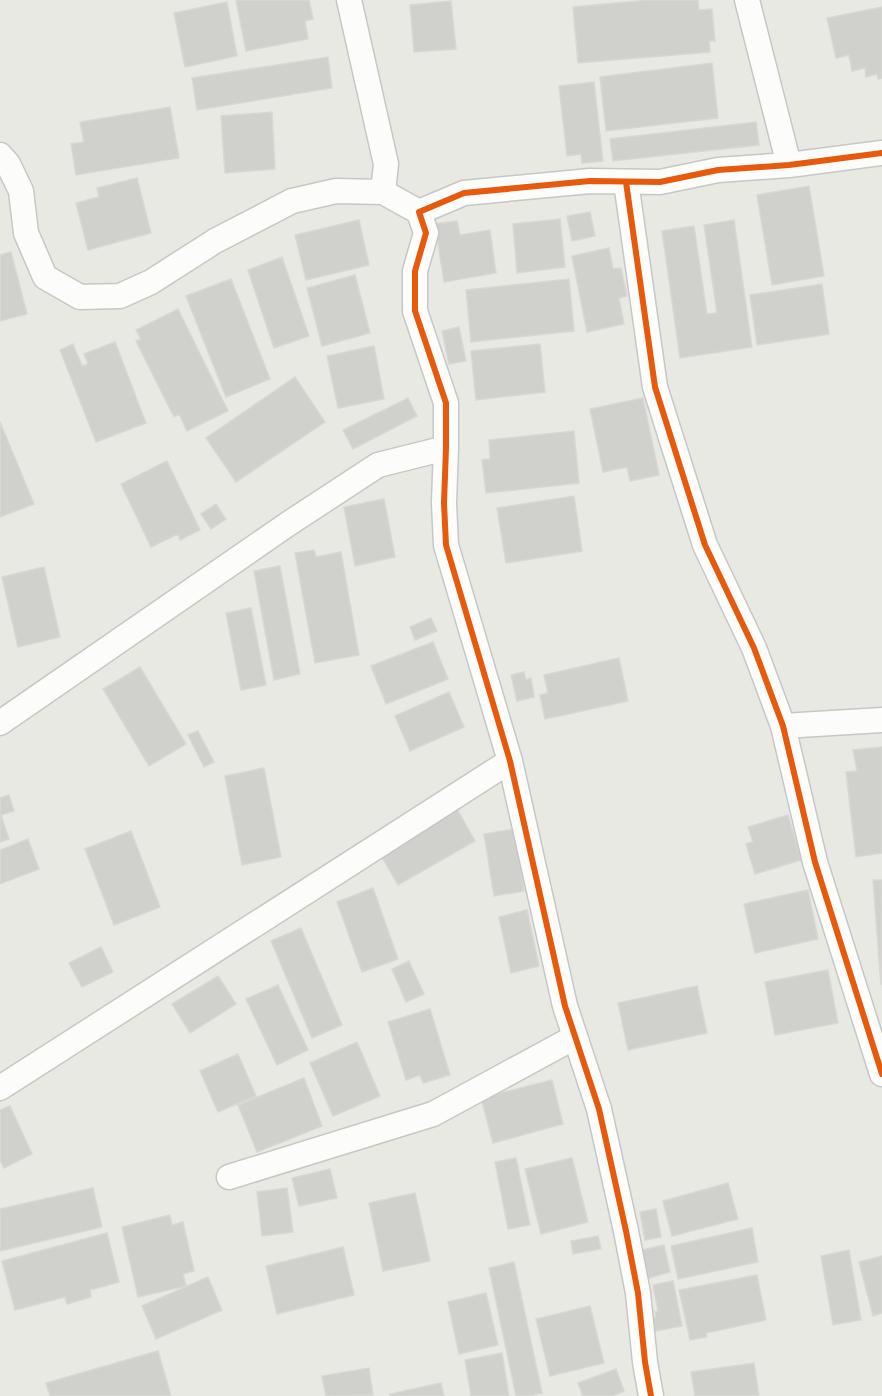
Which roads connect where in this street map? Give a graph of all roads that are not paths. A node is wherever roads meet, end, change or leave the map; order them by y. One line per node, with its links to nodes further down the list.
1 (349, 0): 7 (street)
2 (747, 0): 5 (street)
3 (882, 153): 5 (street)
4 (0, 155): 7 (street)
5 (789, 165): 6 (street)
6 (626, 182): 8 (street); 12 (street)
7 (383, 192): 8 (street)
8 (419, 212): 9 (street)
9 (446, 448): 11 (street); 13 (street)
10 (882, 720): 12 (street)
11 (0, 723)
12 (783, 726): 15 (street)
13 (510, 761): 14 (street); 16 (street)
14 (575, 1037): 17 (street); 18 (street)
15 (882, 1074)
16 (0, 1088)
17 (229, 1177)
18 (651, 1396)

